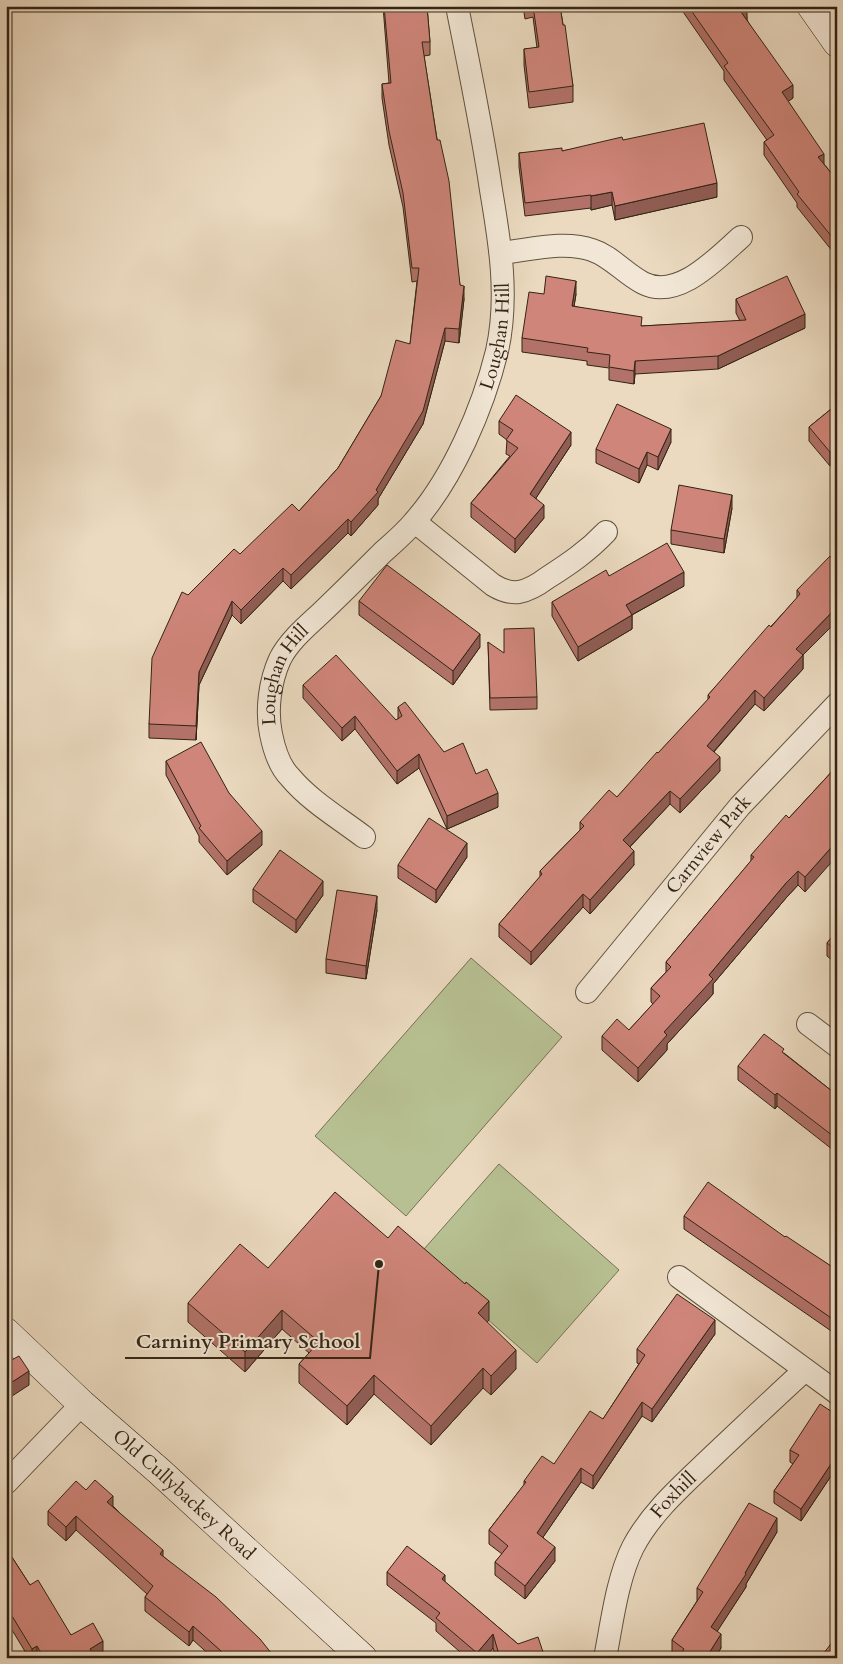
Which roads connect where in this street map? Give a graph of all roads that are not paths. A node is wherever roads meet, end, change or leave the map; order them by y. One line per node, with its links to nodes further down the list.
1 (457, 6): 5 (street, Loughan Hill)
2 (811, 6): 3 (street)
3 (837, 43)
4 (740, 237): 5 (street)
5 (501, 253): 6 (street, Loughan Hill)
6 (414, 522): 7 (street); 9 (street, Loughan Hill)
7 (606, 532)
8 (837, 704): 10 (street, Carnview Park)
9 (364, 837)
10 (587, 992)
11 (808, 1024): 12 (street)
12 (837, 1046)
13 (679, 1277): 15 (street)
14 (6, 1332): 17 (street, Old Cullybackey Road)
15 (805, 1370): 16 (street); 20 (street, Foxhill)
16 (837, 1393)
17 (82, 1404): 18 (street); 19 (street, Old Cullybackey Road)
18 (6, 1483)
19 (363, 1658)
20 (605, 1658)

